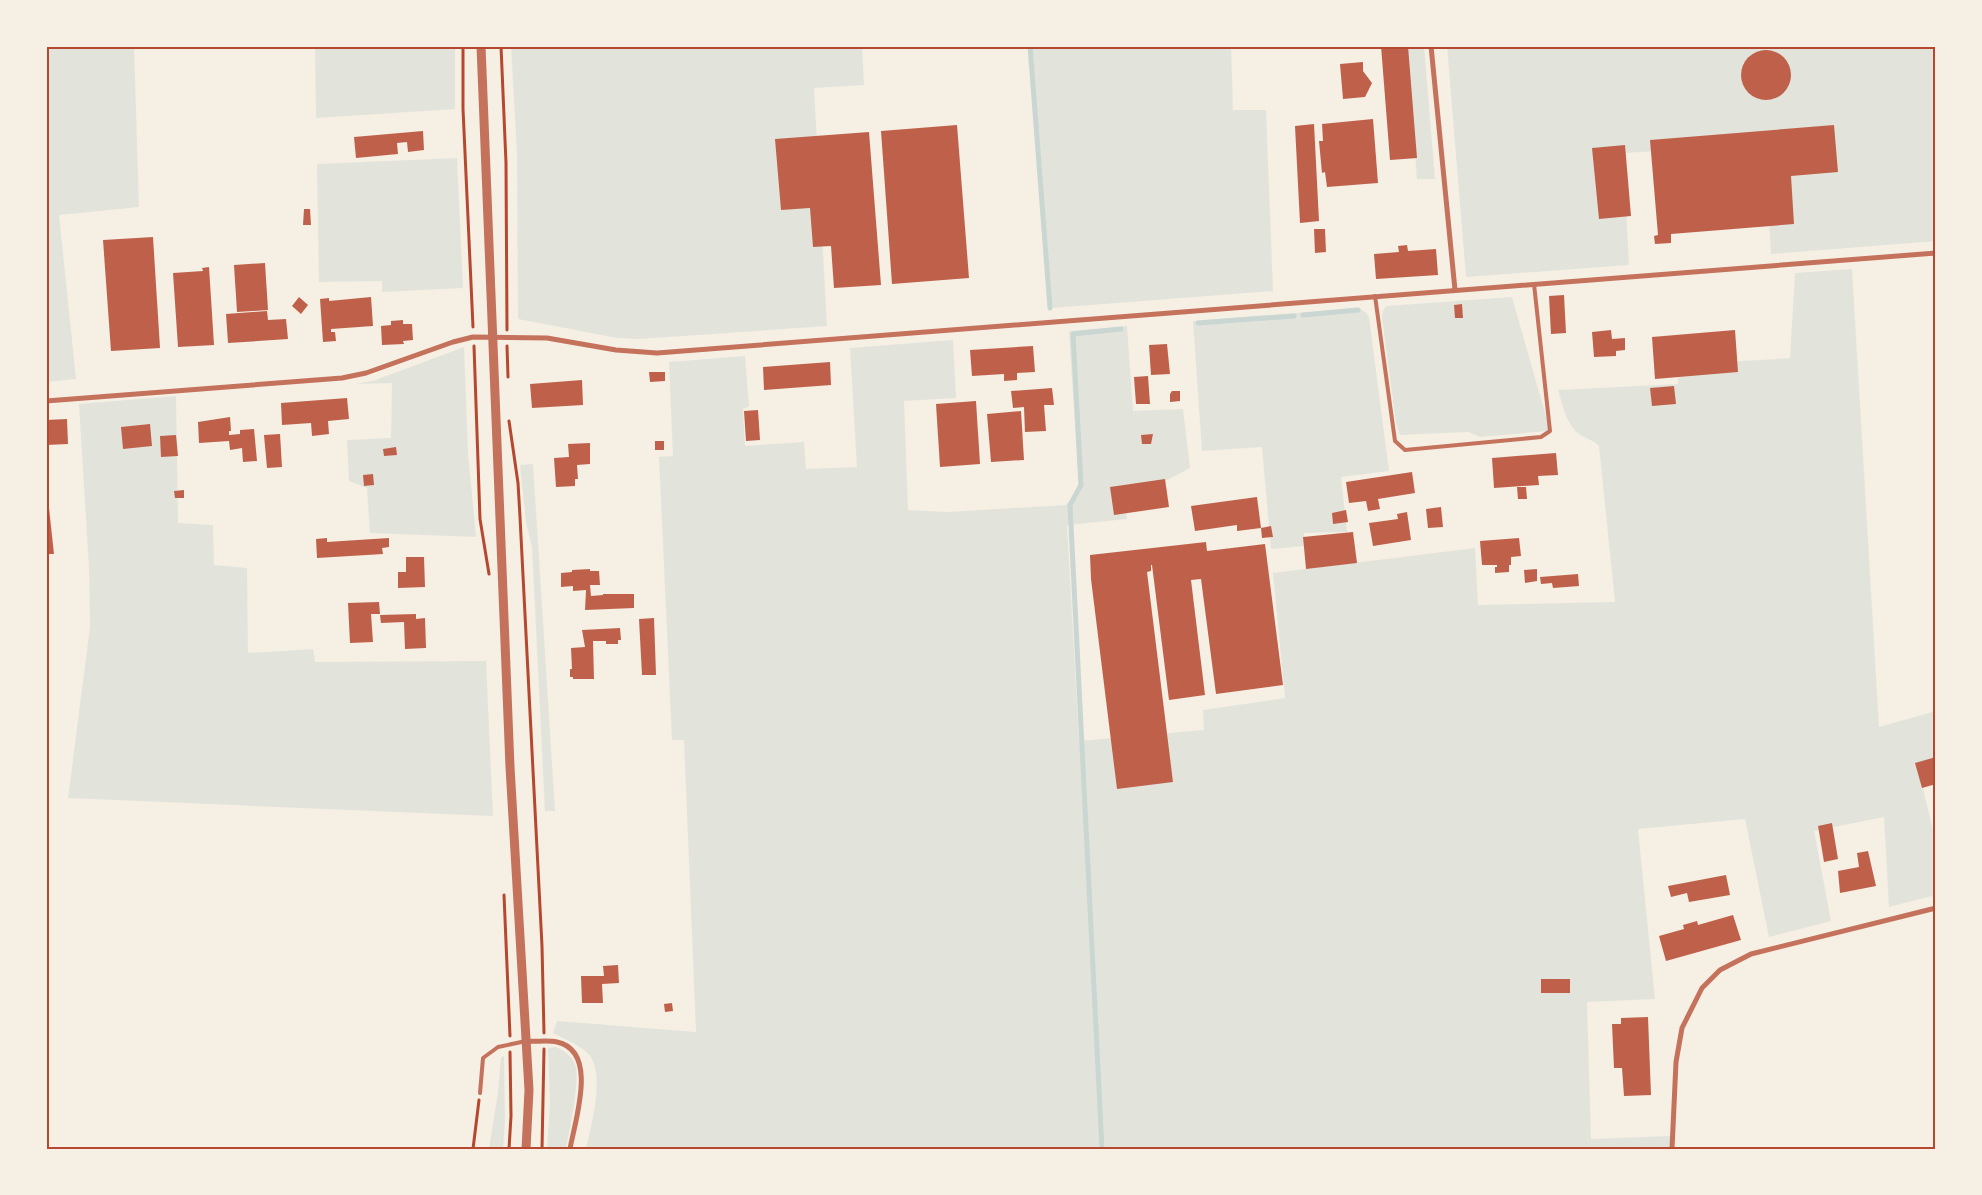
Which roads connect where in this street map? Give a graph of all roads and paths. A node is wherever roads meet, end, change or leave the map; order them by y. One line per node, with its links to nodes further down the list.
1 (463, 46): 10 (path)
2 (481, 46): 11 (street)
3 (501, 46): 9 (path)
4 (1431, 46): 7 (street)
5 (1936, 253): 6 (street)
6 (1534, 284): 7 (street); 8 (lane)
7 (1455, 290): 8 (street)
8 (1375, 296): 9 (street)
9 (507, 336): 11 (street); 12 (path)
10 (474, 337): 11 (street); 13 (street); 15 (path)
11 (493, 337): 18 (street)
12 (508, 386)
13 (46, 401)
14 (508, 413): 19 (path)
15 (489, 578)
16 (503, 886): 20 (path)
17 (1936, 908): 27 (street)
18 (526, 1041): 19 (street); 20 (lane); 24 (street)
19 (544, 1042): 25 (path); 26 (street)
20 (510, 1045): 21 (lane); 23 (path)
21 (480, 1092): 22 (path)
22 (472, 1149)
23 (509, 1149)
24 (526, 1149)
25 (542, 1149)
26 (570, 1149)
27 (1672, 1149)

